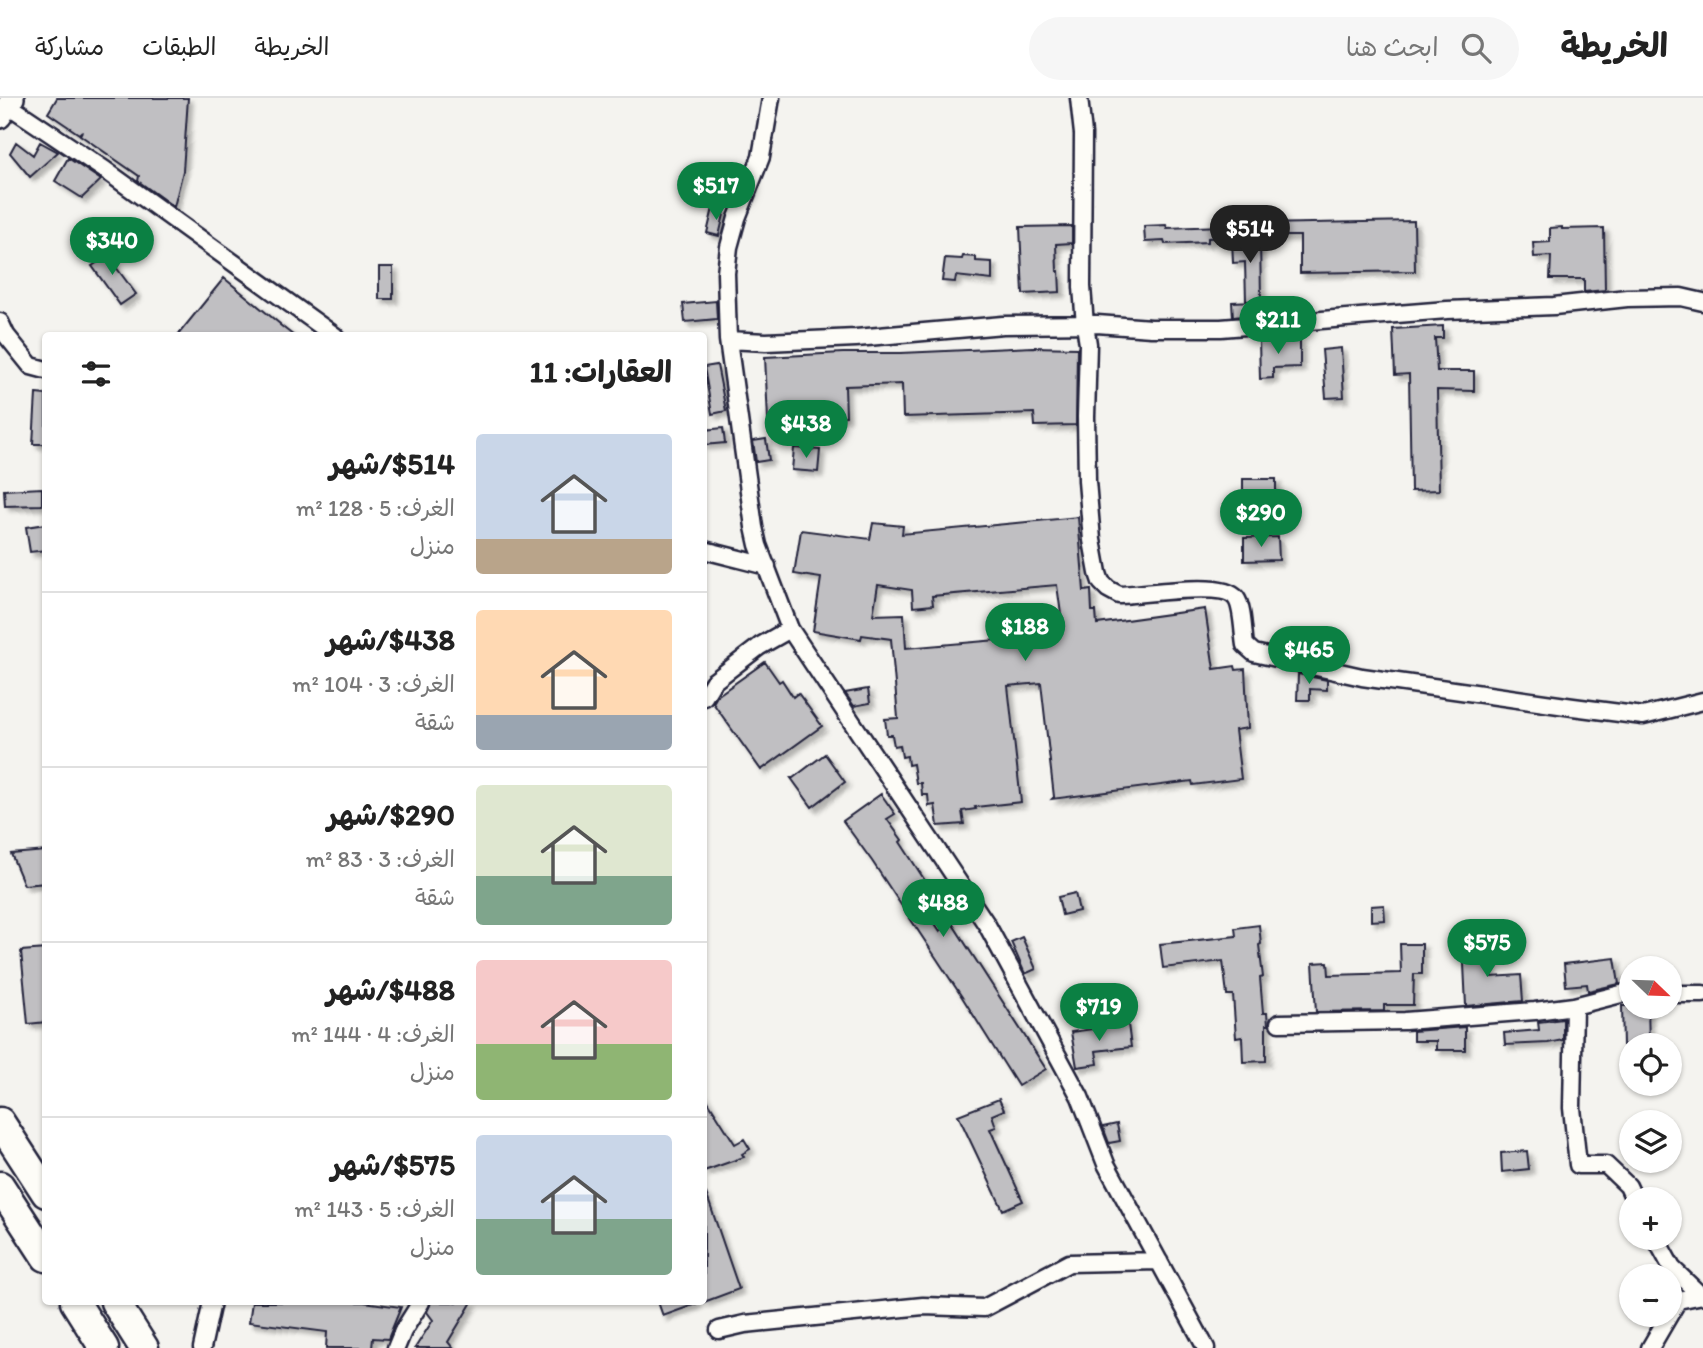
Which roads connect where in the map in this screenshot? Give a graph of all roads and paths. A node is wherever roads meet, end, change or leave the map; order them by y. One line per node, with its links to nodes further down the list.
1 (771, 98): 8 (street)
2 (1079, 98): 6 (street)
3 (7, 107): 7 (street)
4 (1703, 302): 6 (street)
5 (0, 322): 9 (street)
6 (1084, 325): 8 (street); 14 (street)
7 (329, 332)
8 (728, 340): 11 (street)
9 (42, 369)
10 (707, 551): 11 (street)
11 (766, 566): 12 (street)
12 (790, 629): 13 (street); 26 (street)
13 (707, 692)
14 (1703, 701)
15 (1682, 994): 16 (street)
16 (1703, 994)
17 (1619, 995): 18 (street)
18 (1574, 1006): 19 (street); 23 (street)
19 (1279, 1023)
20 (0, 1122): 22 (highway)
21 (0, 1186): 25 (highway)
22 (42, 1187)
23 (1628, 1187)
24 (1662, 1250): 27 (street)
25 (42, 1251)
26 (1159, 1261): 32 (street); 36 (street)
27 (1701, 1295): 37 (street)
28 (78, 1305): 33 (highway)
29 (115, 1305): 33 (highway)
30 (211, 1305): 34 (street)
31 (419, 1305): 35 (street)
32 (719, 1330)
33 (116, 1342)
34 (202, 1348)
35 (396, 1348)
36 (1206, 1348)
37 (1650, 1348)

